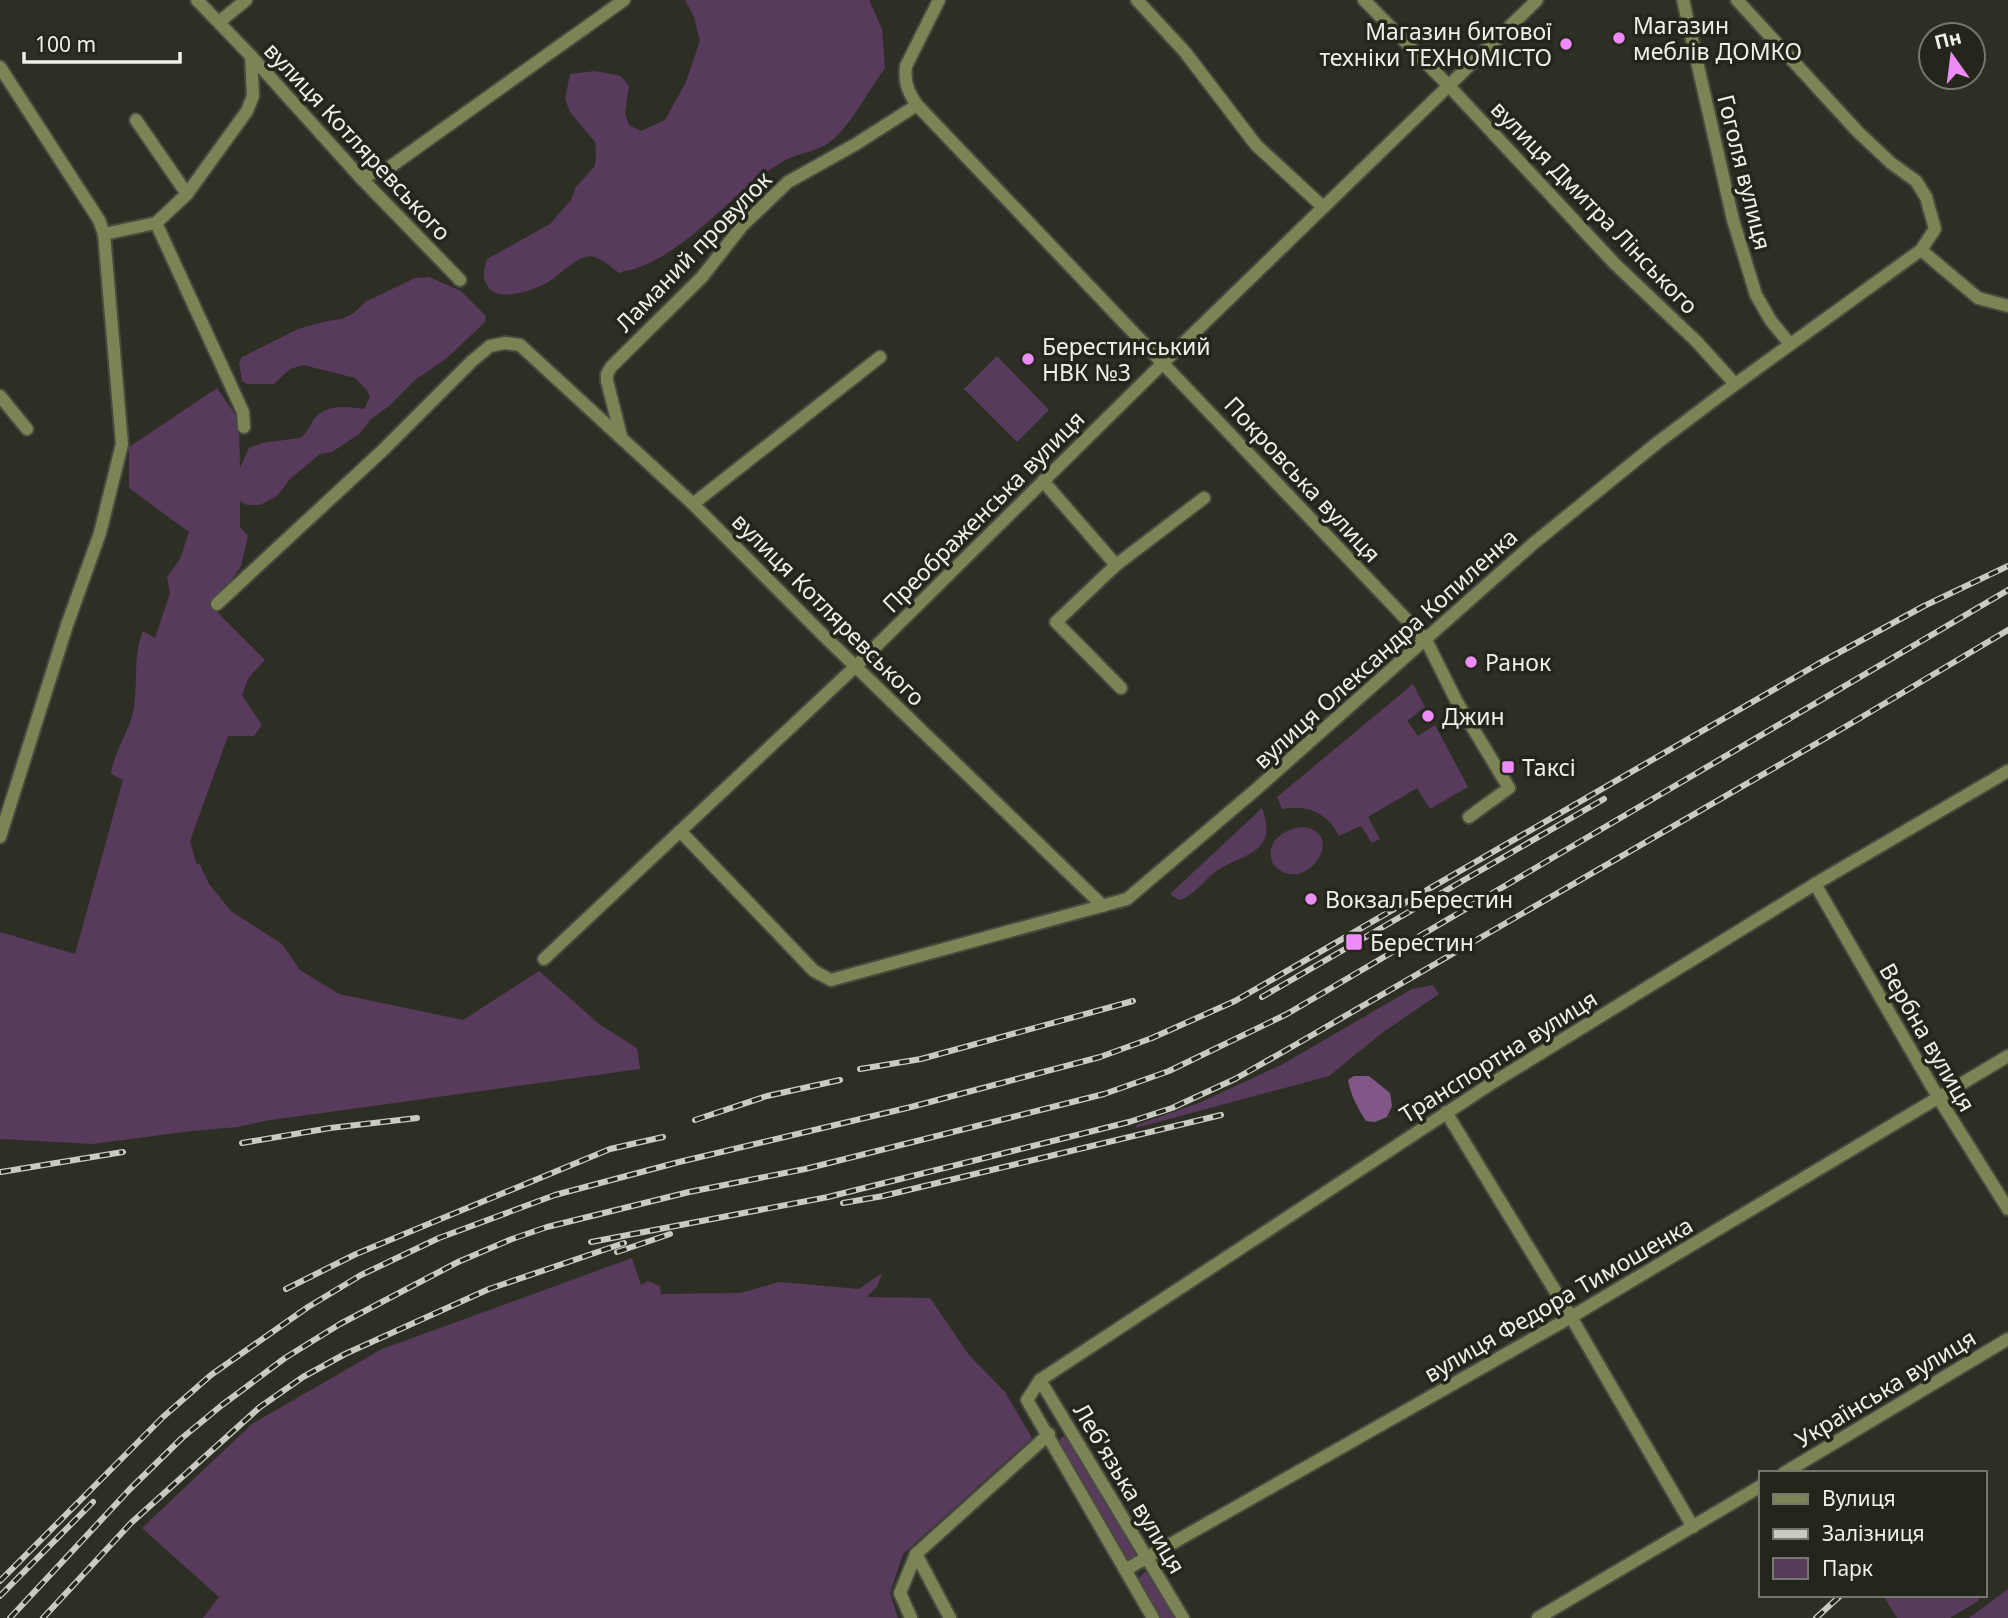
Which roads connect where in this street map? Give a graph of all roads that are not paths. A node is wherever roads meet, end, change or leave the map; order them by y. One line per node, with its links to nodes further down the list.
1 (197, 0): 10 (street, вулиця Котляревського)
2 (246, 0): 10 (street)
3 (624, 0): 16 (street)
4 (939, 0): 14 (street)
5 (1137, 0): 18 (street)
6 (1364, 0): 13 (street, вулиця Дмитра Лінського)
7 (1537, 0): 13 (street, Преображенська вулиця)
8 (1683, 0): 24 (street, Гоголя вулиця)
9 (1737, 0): 21 (street)
10 (219, 22): 11 (street, вулиця Котляревського)
11 (251, 56): 16 (street, вулиця Котляревського); 17 (street)
12 (0, 67): 20 (street)
13 (1449, 86): 18 (street, Преображенська вулиця); 27 (street, вулиця Дмитра Лінського)
14 (917, 105): 26 (street, Покровська вулиця); 31 (street, Ламаний провулок)
15 (136, 120): 17 (street)
16 (360, 177): 22 (street, вулиця Котляревського)
17 (187, 194): 19 (street)
18 (1324, 207): 26 (street, Преображенська вулиця)
19 (156, 223): 20 (street); 29 (street)
20 (104, 234): 43 (street)
21 (1921, 250): 23 (street); 24 (street, вулиця Олександра Копиленка)
22 (460, 280)
23 (2008, 306)
24 (1790, 344): 27 (street, вулиця Олександра Копиленка)
25 (880, 357): 34 (street)
26 (1163, 363): 32 (street, Преображенська вулиця); 37 (street, Покровська вулиця)
27 (1735, 384): 37 (street, вулиця Олександра Копиленка)
28 (0, 396): 30 (street)
29 (244, 427)
30 (27, 429)
31 (621, 437): 34 (street, вулиця Котляревського); 36 (street, вулиця Котляревського)
32 (1043, 481): 35 (street); 38 (street, Преображенська вулиця)
33 (1204, 498): 35 (street)
34 (693, 504): 38 (street, вулиця Котляревського)
35 (1116, 565): 39 (street)
36 (217, 604)
37 (1426, 640): 41 (street, Покровська вулиця); 45 (street, вулиця Олександра Копиленка)
38 (856, 666): 42 (street, Преображенська вулиця); 45 (street, вулиця Котляревського)
39 (1121, 688)
40 (2008, 771): 44 (street, Транспортна вулиця)
41 (1469, 817)
42 (681, 832): 45 (street, вулиця Олександра Копиленка); 46 (street, Преображенська вулиця)
43 (0, 836)
44 (1815, 884): 48 (street, Вербна вулиця); 49 (street, Транспортна вулиця)
45 (1103, 906)
46 (544, 959)
47 (2008, 1056): 48 (street, вулиця Федора Тимошенка)
48 (1938, 1097): 50 (street, Вербна вулиця); 51 (street, вулиця Федора Тимошенка)
49 (1446, 1112): 51 (street); 53 (street, Транспортна вулиця)
50 (2008, 1209)
51 (1571, 1317): 58 (street); 60 (street, вулиця Федора Тимошенка)
52 (2008, 1339): 56 (street, Українська вулиця)
53 (1040, 1380): 54 (street, Транспортна вулиця); 60 (street, Леб'язька вулиця)
54 (1027, 1400): 55 (street, Леб'язька вулиця)
55 (1049, 1434): 59 (street); 61 (street, Леб'язька вулиця)
56 (1787, 1471)
57 (1759, 1487): 58 (street)
58 (1693, 1527): 66 (street)
59 (916, 1554): 62 (street); 63 (street)
60 (1148, 1558): 61 (street, вулиця Федора Тимошенка); 65 (street, Леб'язька вулиця)
61 (1125, 1570): 64 (street, Леб'язька вулиця)
62 (911, 1618)
63 (950, 1618)
64 (1153, 1618)
65 (1183, 1618)
66 (1538, 1618)

